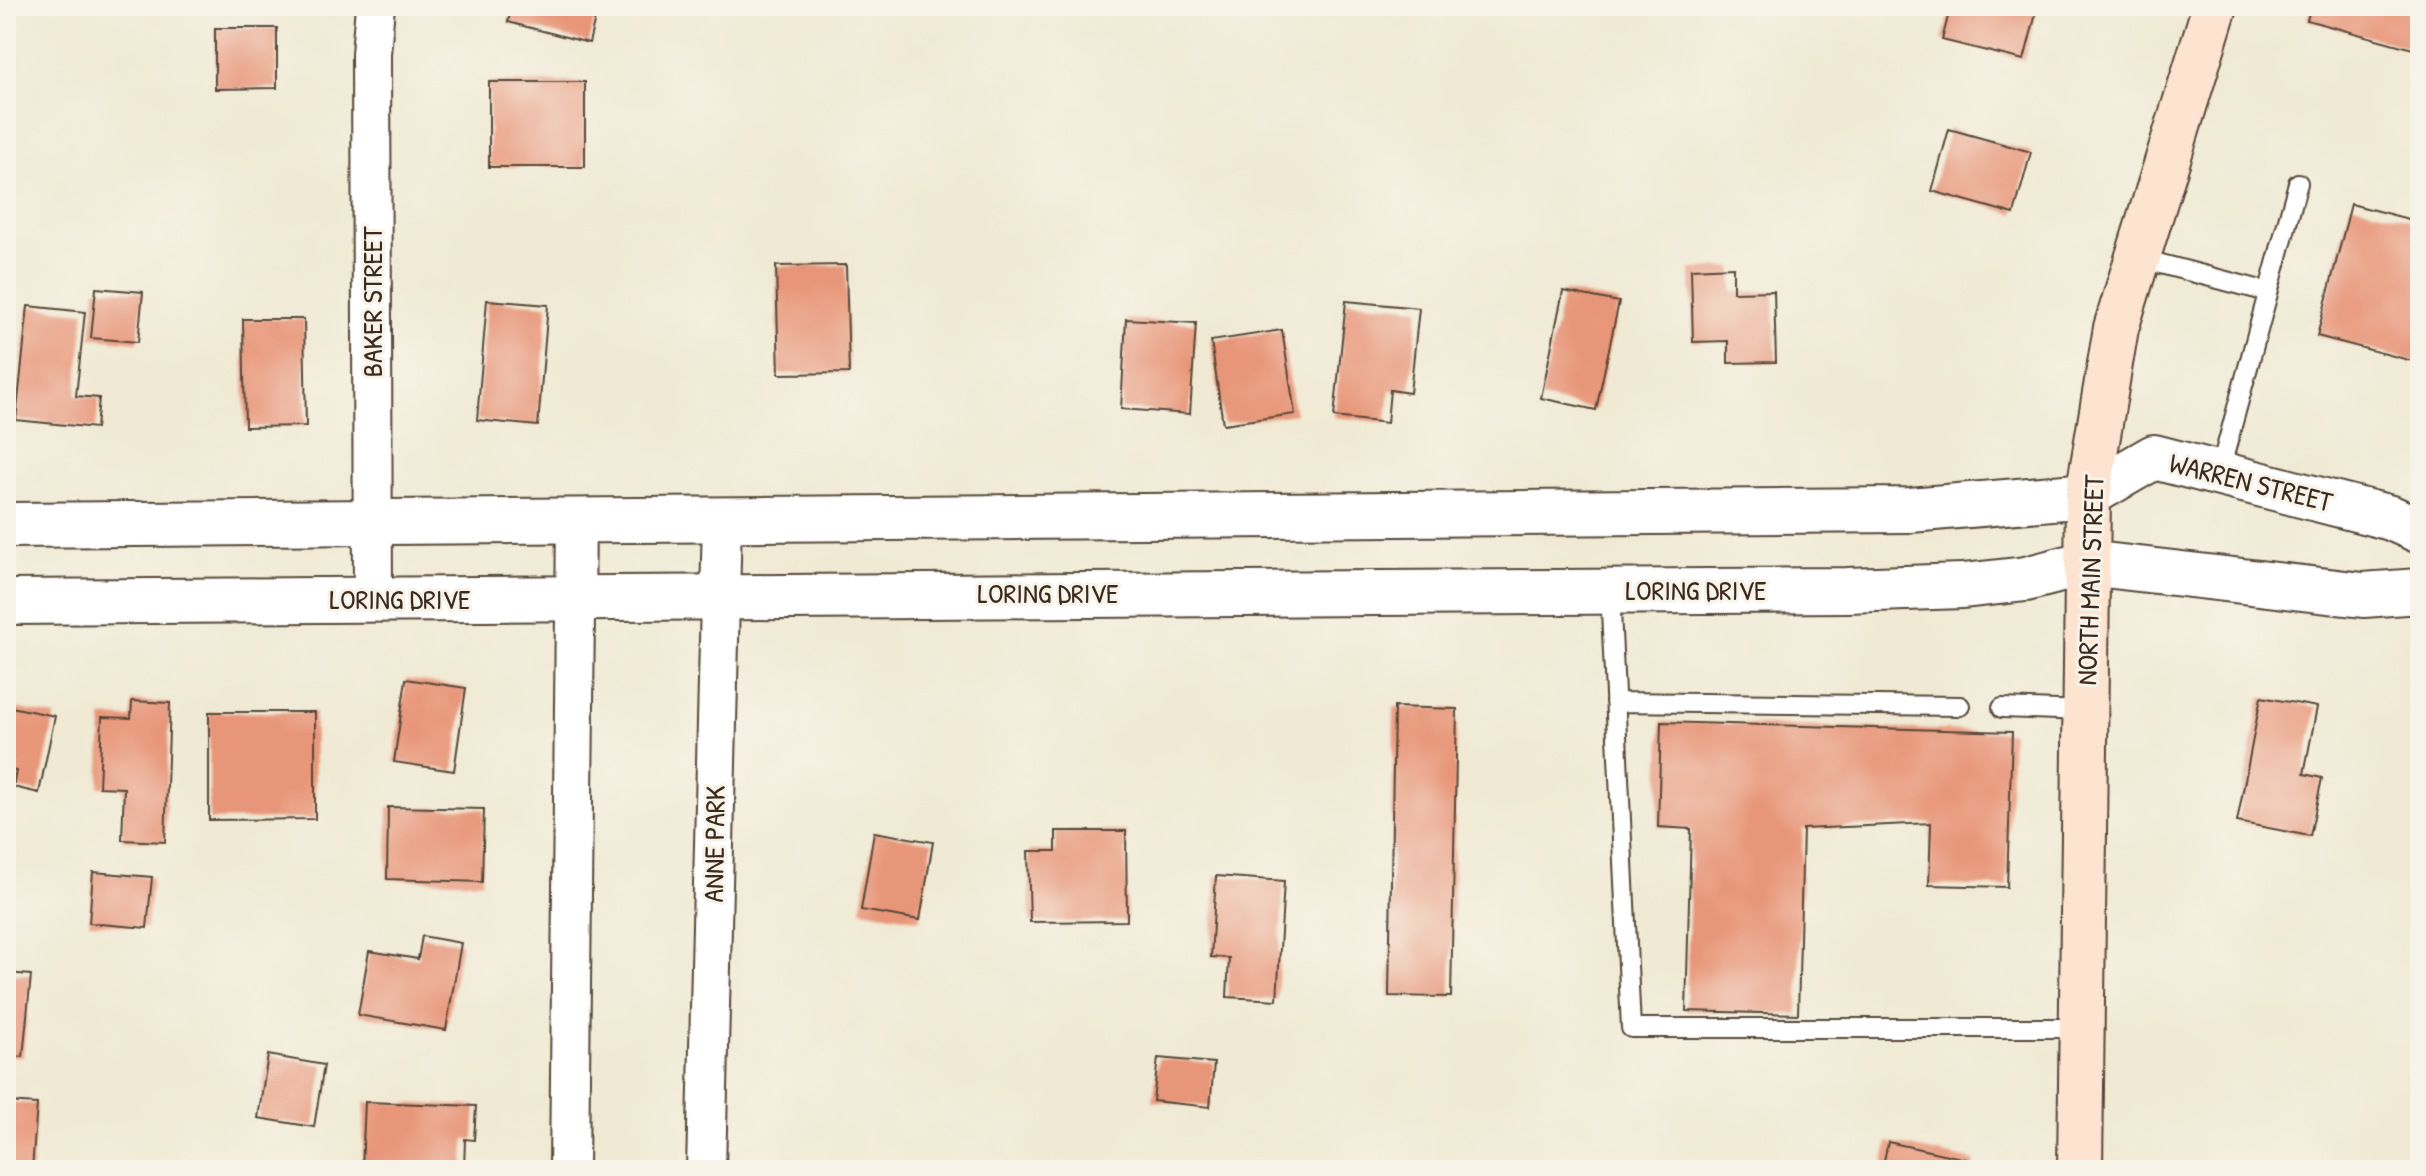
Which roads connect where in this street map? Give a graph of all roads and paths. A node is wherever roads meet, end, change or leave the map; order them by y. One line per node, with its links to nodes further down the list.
1 (375, 6): 10 (street, BAKER STREET)
2 (2215, 6): 4 (main road, NORTH MAIN STREET)
3 (2298, 183): 5 (lane)
4 (2138, 258): 5 (lane); 7 (main road, NORTH MAIN STREET)
5 (2268, 292): 6 (lane)
6 (2219, 474): 7 (street, WARREN STREET); 12 (street, WARREN STREET)
7 (2088, 495): 8 (street); 13 (main road, NORTH MAIN STREET)
8 (722, 519): 9 (street); 16 (street, ANNE PARK)
9 (576, 520): 10 (street); 17 (street)
10 (372, 522): 11 (street); 18 (street, BAKER STREET)
11 (6, 525)
12 (2420, 531)
13 (2087, 563): 14 (street, LORING DRIVE); 15 (street); 23 (main road, NORTH MAIN STREET)
14 (1610, 589): 16 (street, LORING DRIVE); 20 (lane)
15 (2420, 591)
16 (720, 596): 17 (street, LORING DRIVE); 26 (street, ANNE PARK)
17 (575, 597): 18 (street, LORING DRIVE); 25 (street)
18 (373, 599): 19 (street, LORING DRIVE)
19 (6, 602)
20 (1615, 702): 21 (lane); 24 (lane)
21 (1960, 706)
22 (2002, 708): 23 (lane)
23 (2086, 711): 24 (main road, NORTH MAIN STREET)
24 (2082, 1028): 27 (main road, NORTH MAIN STREET)
25 (569, 1170)
26 (706, 1170)
27 (2080, 1170)

